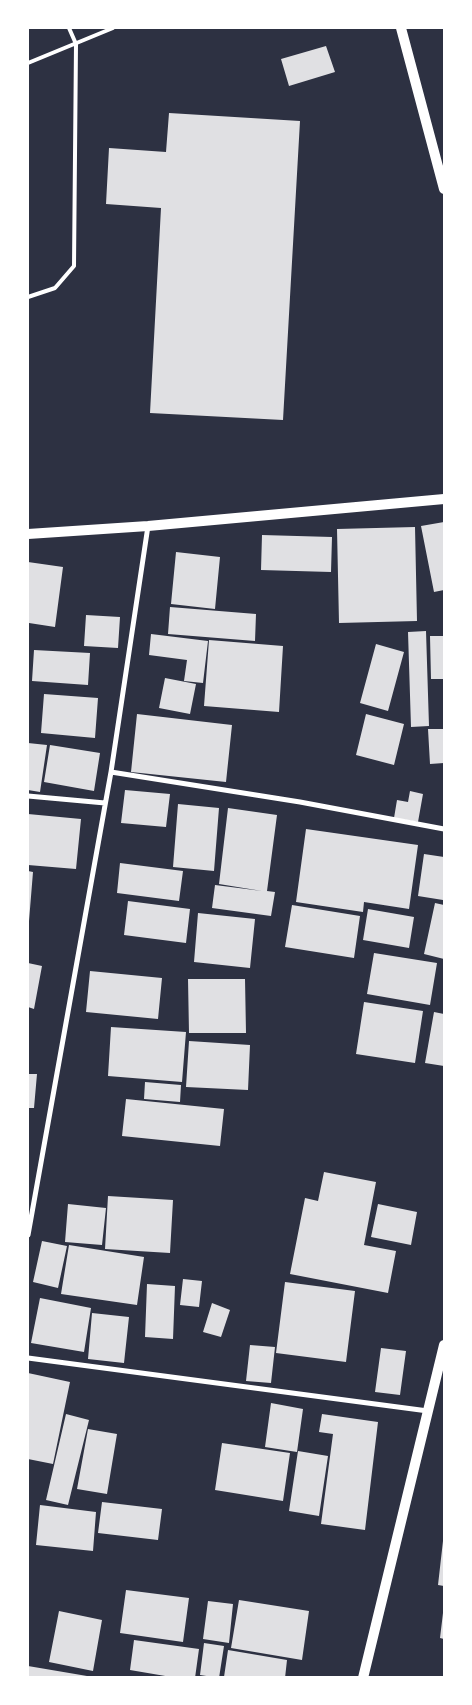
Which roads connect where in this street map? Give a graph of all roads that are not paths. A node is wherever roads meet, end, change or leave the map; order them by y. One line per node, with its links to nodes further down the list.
1 (69, 28): 4 (lane)
2 (113, 28): 4 (lane)
3 (401, 28): 6 (main road)
4 (76, 44): 5 (lane); 7 (lane)
5 (28, 63)
6 (444, 189)
7 (28, 297)
8 (444, 499): 9 (main road)
9 (148, 526): 10 (main road); 11 (street)
10 (28, 534)
11 (111, 772): 13 (street); 14 (street)
12 (28, 796): 13 (street)
13 (105, 803): 15 (street)
14 (444, 829)
15 (28, 1235)
16 (444, 1345): 18 (main road)
17 (28, 1358): 18 (street)
18 (428, 1411): 19 (main road)
19 (363, 1678)

